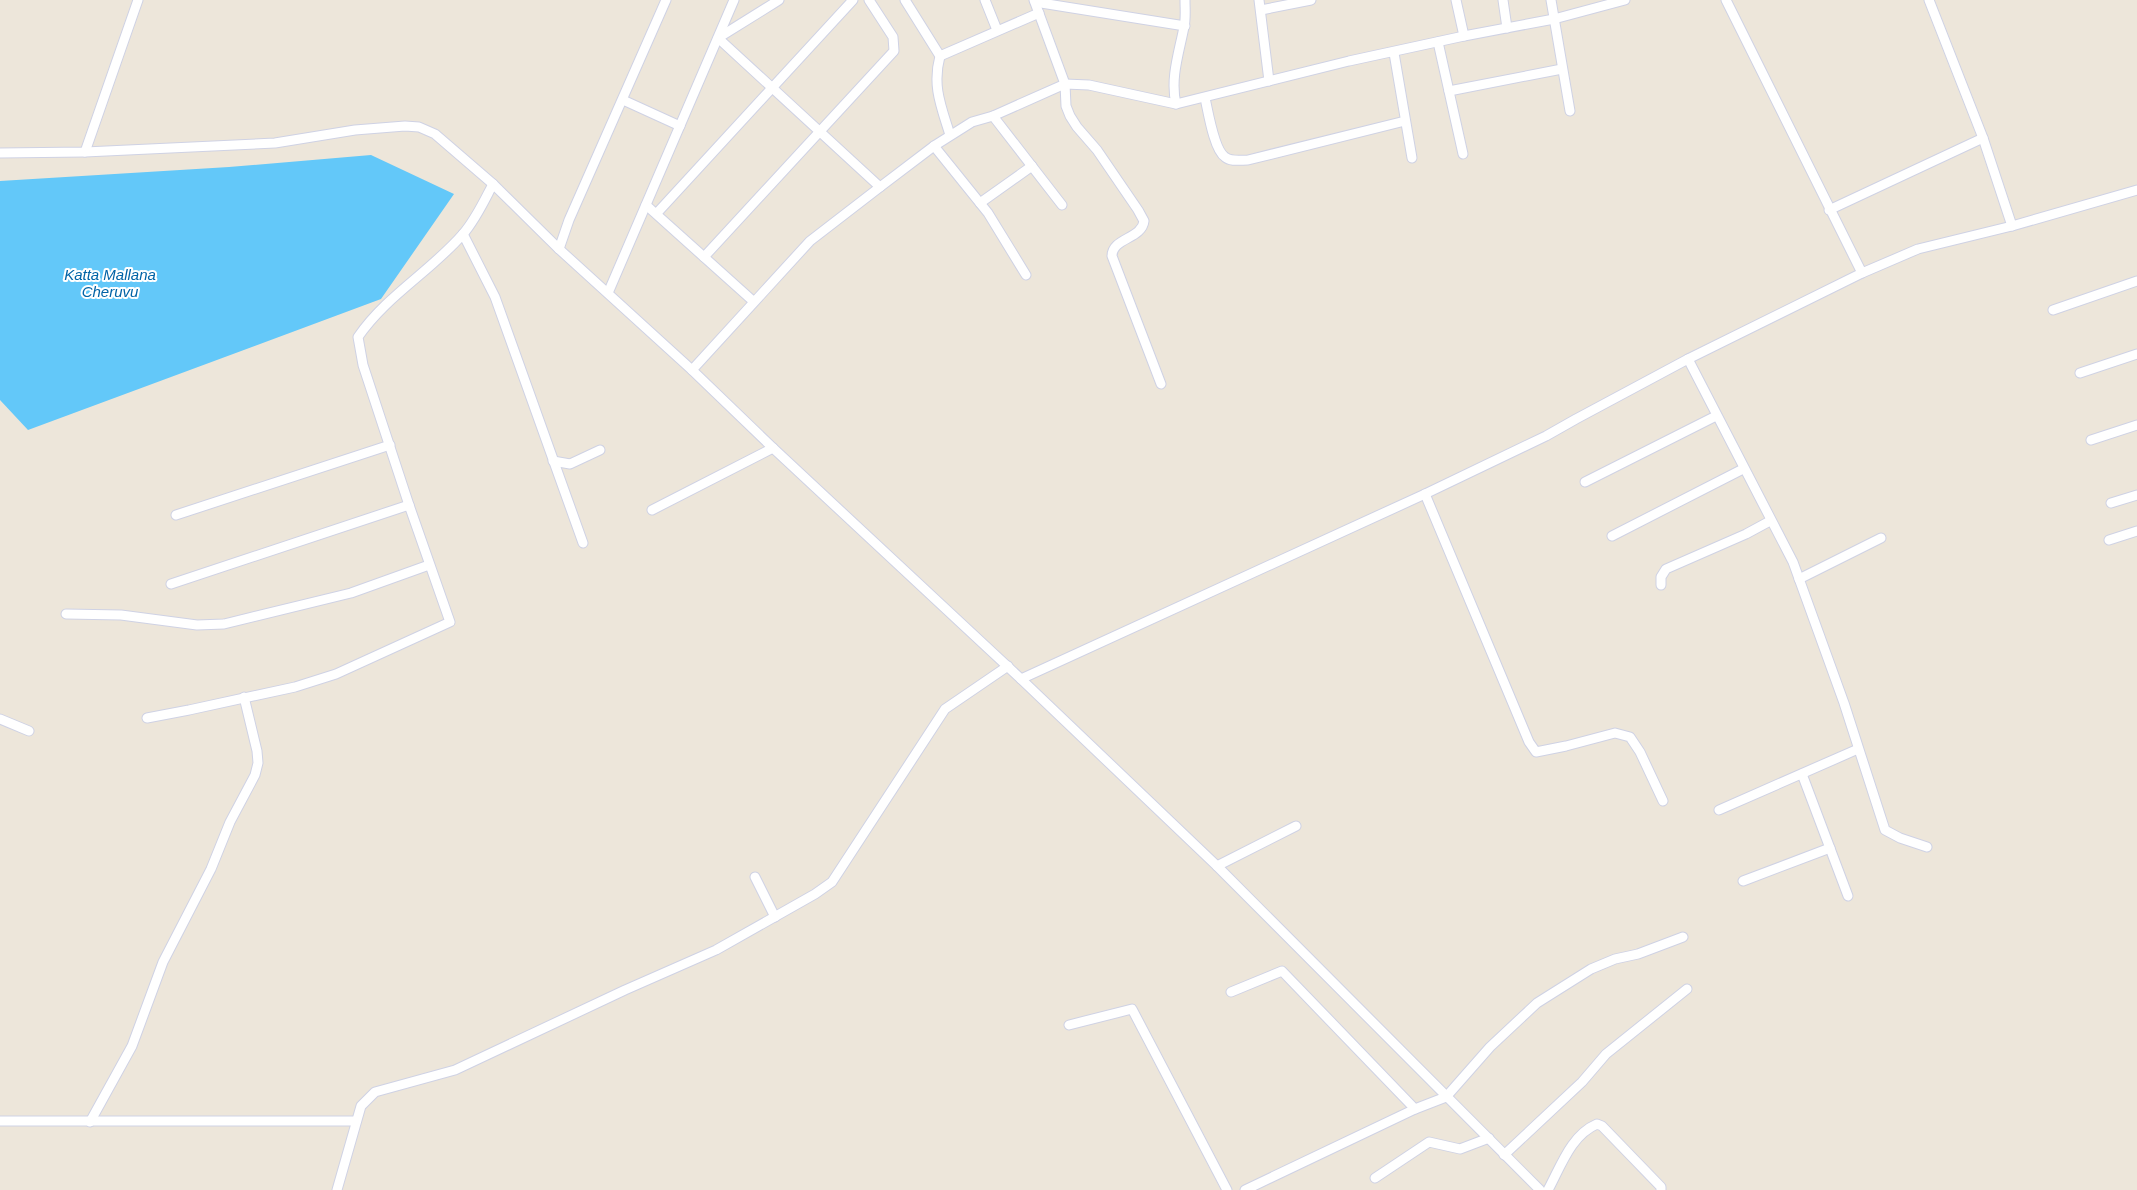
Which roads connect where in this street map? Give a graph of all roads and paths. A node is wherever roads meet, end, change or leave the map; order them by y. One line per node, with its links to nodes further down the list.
1 (138, 0): 46 (street)
2 (666, 0): 36 (street)
3 (734, 0): 26 (street)
4 (779, 0): 26 (street)
5 (853, 0): 33 (street)
6 (869, 0): 42 (street)
7 (904, 0): 29 (street)
8 (985, 0): 24 (street)
9 (1185, 0): 22 (street)
10 (1259, 0): 19 (street)
11 (1312, 0): 19 (street)
12 (1456, 0): 25 (street)
13 (1503, 0): 23 (street)
14 (1551, 0): 21 (street)
15 (1625, 0): 21 (street)
16 (1726, 0): 57 (street)
17 (1929, 0): 44 (street)
18 (1034, 1): 20 (street); 22 (street)
19 (1261, 10): 31 (street)
20 (1039, 12): 24 (street); 32 (street)
21 (1554, 20): 23 (street); 30 (street)
22 (1185, 26): 37 (street)
23 (1507, 28): 25 (street)
24 (997, 30): 29 (street)
25 (1464, 36): 27 (street)
26 (718, 38): 33 (street); 41 (street)
27 (1438, 42): 28 (street); 34 (street)
28 (1394, 53): 31 (street); 40 (street)
29 (940, 56): 43 (street)
30 (1562, 69): 34 (street); 38 (street)
31 (1269, 81): 35 (street)
32 (1065, 84): 37 (street); 39 (street); 73 (street)
33 (772, 88): 42 (street); 58 (street)
34 (1449, 91): 48 (street)
35 (1205, 98): 37 (street); 40 (street)
36 (623, 100): 41 (street); 61 (street)
37 (1176, 104)
38 (1570, 111)
39 (993, 116): 43 (street); 50 (street)
40 (1405, 122): 49 (street)
41 (680, 126): 55 (street)
42 (821, 132): 52 (street); 62 (street)
43 (950, 135): 45 (street)
44 (1983, 138): 57 (street); 59 (street)
45 (934, 146): 52 (street); 54 (street)
46 (85, 152): 47 (street); 51 (street)
47 (0, 153)
48 (1463, 154)
49 (1412, 158)
50 (1032, 166): 54 (street); 56 (street)
51 (493, 184): 60 (street); 61 (street)
52 (880, 187): 67 (street)
53 (2137, 190): 59 (street)
54 (980, 203): 64 (street)
55 (646, 205): 58 (street); 66 (street)
56 (1062, 205)
57 (1829, 210): 63 (street)
58 (657, 213): 62 (street)
59 (2012, 226): 63 (street)
60 (463, 234): 77 (street); 80 (street)
61 (559, 249): 66 (street)
62 (704, 257): 67 (street)
63 (1862, 274): 70 (street)
64 (1026, 275)
65 (2137, 281): 68 (street)
66 (608, 293): 71 (street)
67 (753, 301): 71 (street)
68 (2053, 310)
69 (2137, 354): 72 (street)
70 (1688, 360): 74 (street); 83 (street)
71 (692, 370): 78 (street)
72 (2080, 373)
73 (1162, 384)
74 (1716, 416): 81 (street); 82 (street)
75 (2137, 425): 76 (street)
76 (2091, 440)
77 (390, 445): 86 (street); 88 (street)
78 (772, 448): 87 (street); 100 (street)
79 (600, 450): 80 (street)
80 (553, 461): 94 (street)
81 (1743, 469): 89 (street); 91 (street)
82 (1585, 482)
83 (1425, 494): 101 (street); 108 (street)
84 (2137, 495): 85 (street)
85 (2111, 503)
86 (409, 506): 95 (street); 97 (street)
87 (652, 510)
88 (176, 515)
89 (1770, 521): 96 (street); 98 (street)
90 (2137, 531): 93 (street)
91 (1612, 536)
92 (1881, 538): 96 (street)
93 (2109, 540)
94 (583, 543)
95 (429, 564): 99 (street); 102 (street)
96 (1799, 579): 106 (street)
97 (171, 584)
98 (1662, 584)
99 (66, 614)
100 (1008, 666): 101 (street); 117 (street)
101 (1021, 679): 113 (street)
102 (244, 697): 103 (street); 126 (street)
103 (148, 718)
104 (0, 719): 105 (street)
105 (29, 731)
106 (1858, 750): 107 (street); 111 (street)
107 (1802, 774): 109 (street); 112 (street)
108 (1663, 801)
109 (1719, 810)
110 (1296, 826): 113 (street)
111 (1927, 847)
112 (1830, 848): 115 (street); 116 (street)
113 (1217, 866): 122 (street)
114 (755, 877): 117 (street)
115 (1743, 880)
116 (1848, 896)
117 (775, 917): 125 (street)
118 (1683, 937): 122 (street)
119 (1687, 989): 128 (street)
120 (1230, 992): 123 (street)
121 (1069, 1025): 131 (street)
122 (1446, 1096): 123 (street); 127 (street)
123 (1415, 1109): 132 (street)
124 (0, 1121): 126 (street)
125 (356, 1121): 126 (street); 130 (street)
126 (90, 1122)
127 (1489, 1138): 128 (street); 129 (street)
128 (1504, 1155): 133 (street)
129 (1375, 1178)
130 (337, 1190)
131 (1227, 1190)
132 (1245, 1190)
133 (1540, 1190)
134 (1548, 1190): 135 (street)
135 (1661, 1190)

